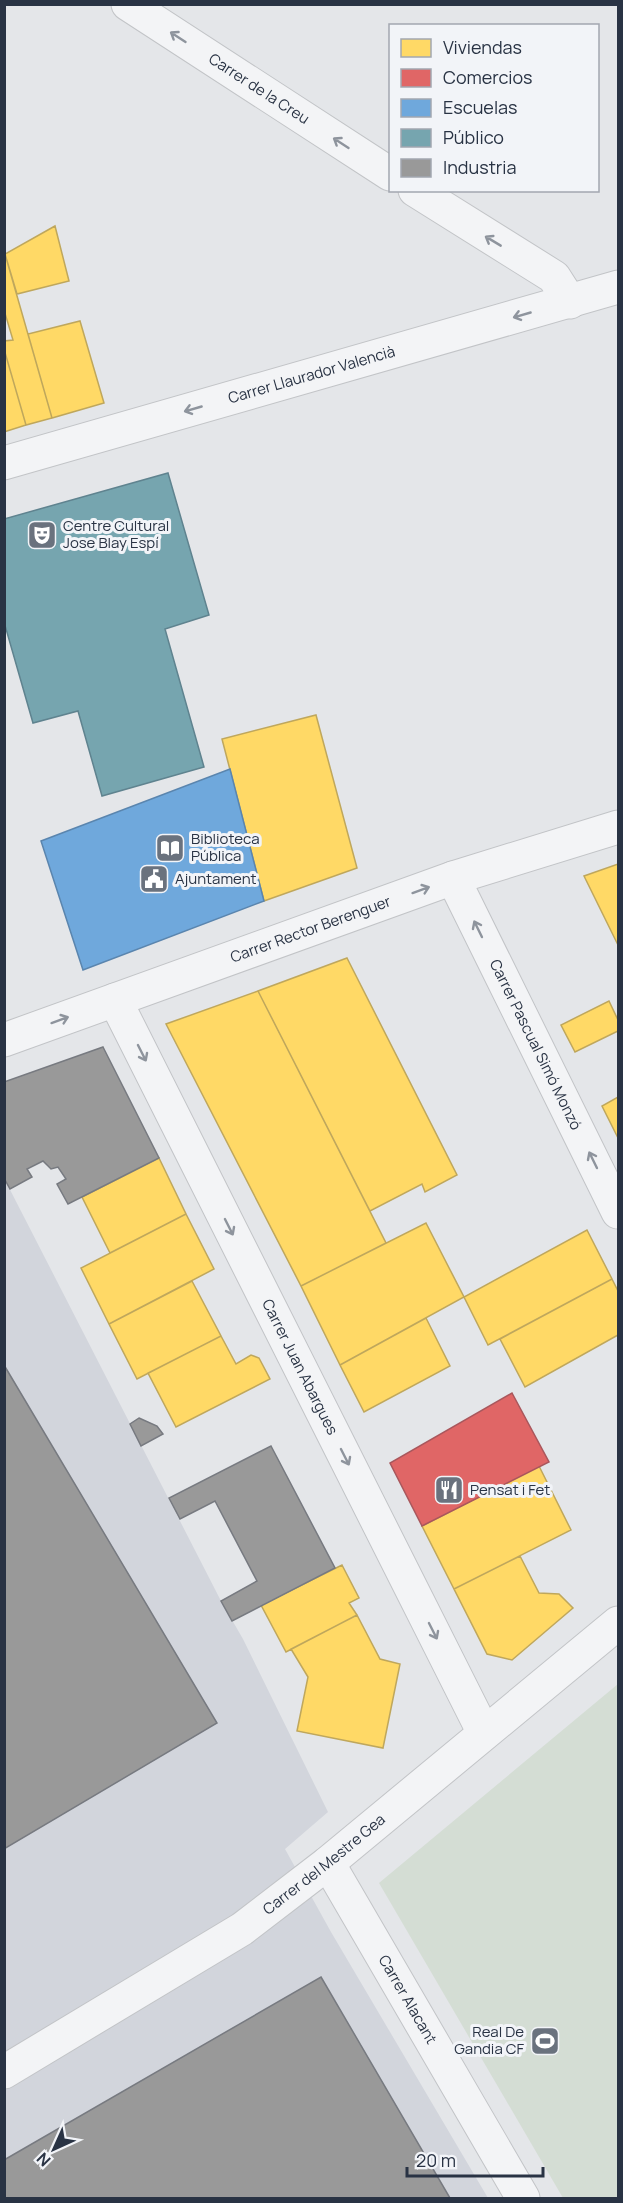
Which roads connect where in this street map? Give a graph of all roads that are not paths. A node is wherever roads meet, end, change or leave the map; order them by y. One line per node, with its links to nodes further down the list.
1 (128, 4): 2 (street, Carrer de la Creu, one-way to 1)
2 (389, 173)
3 (418, 192): 5 (street, one-way to 3)
4 (618, 286): 5 (street, Carrer Llaurador Valencià)
5 (570, 302): 6 (street, Carrer Llaurador Valencià, one-way to 6)
6 (4, 462)
7 (618, 827): 8 (street, Carrer Rector Berenguer)
8 (453, 878): 9 (street, Carrer Rector Berenguer, one-way to 8); 11 (street, Carrer Pascual Simó Monzó, one-way to 8)
9 (115, 1000): 10 (street, Carrer Rector Berenguer, one-way to 9); 13 (street, Carrer Juan Abargues, one-way to 13)
10 (4, 1040)
11 (618, 1212)
12 (618, 1623): 13 (street, Carrer del Mestre Gea)
13 (484, 1733): 14 (street, Carrer del Mestre Gea)
14 (328, 1863): 15 (street, Carrer del Mestre Gea); 16 (street, Carrer Alacant)
15 (4, 2072)
16 (523, 2199)

